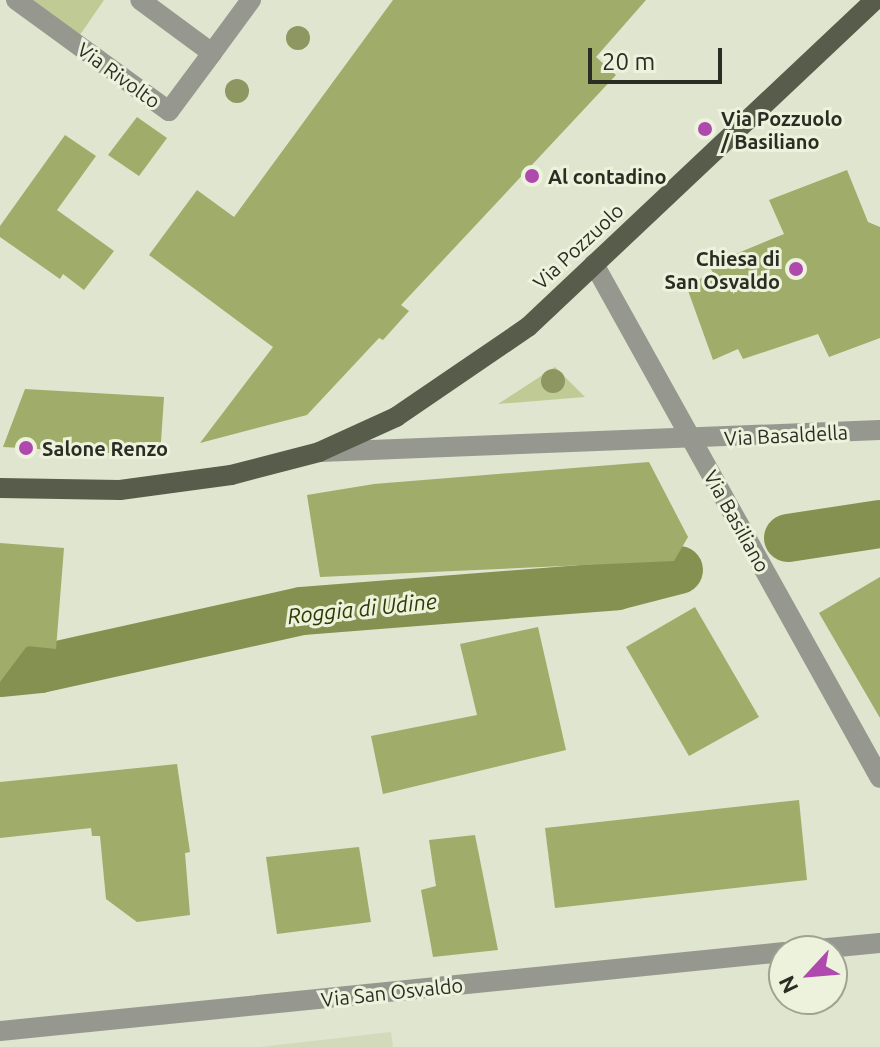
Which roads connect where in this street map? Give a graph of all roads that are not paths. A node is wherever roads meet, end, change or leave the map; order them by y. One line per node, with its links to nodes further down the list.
1 (16, 0): 5 (street, Via Rivolto)
2 (140, 0): 5 (street)
3 (251, 0): 5 (street)
4 (875, 0): 6 (main road, Via Pozzuolo)
5 (212, 53)
6 (594, 264): 8 (street, Via Basiliano); 9 (main road, Via Pozzuolo)
7 (880, 430): 8 (street, Via Basaldella)
8 (692, 440): 9 (street, Via Pozzuolo); 11 (street, Via Basiliano)
9 (319, 452): 10 (main road, Via Pozzuolo)
10 (0, 488)
11 (880, 778)
12 (880, 943): 13 (street)
13 (848, 946)
14 (768, 954): 15 (street, Via San Osvaldo)
15 (0, 1031)

